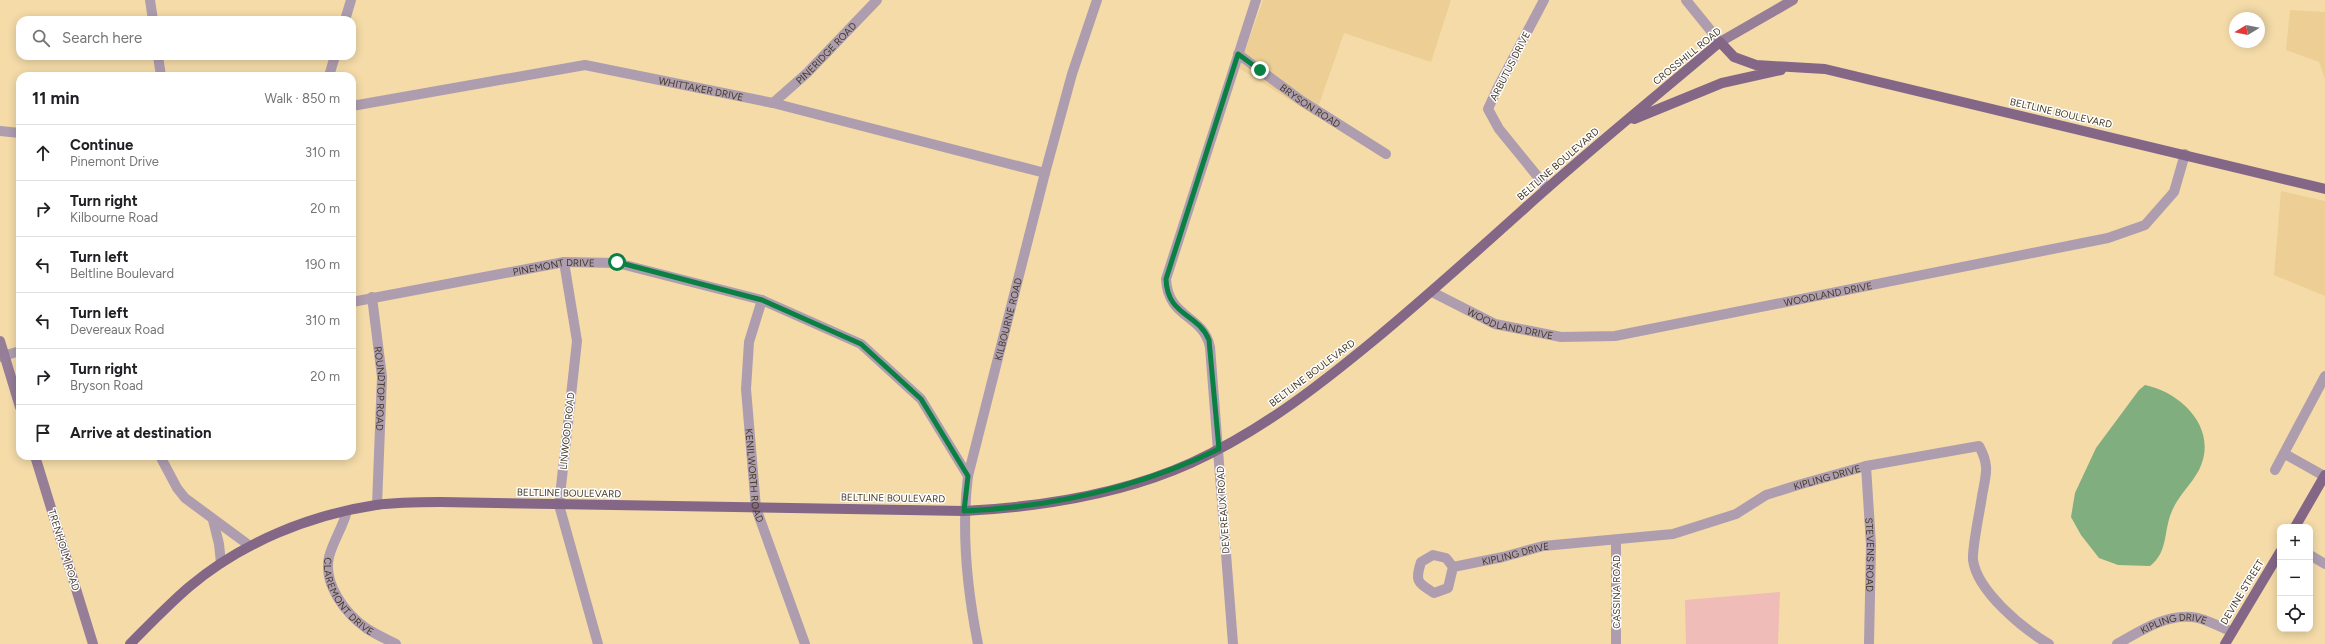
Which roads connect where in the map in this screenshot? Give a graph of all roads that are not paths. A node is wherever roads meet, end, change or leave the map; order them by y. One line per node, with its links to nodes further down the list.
1 (150, 0): 9 (street)
2 (351, 0): 10 (street)
3 (877, 0): 18 (street, PINERIDGE ROAD)
4 (1097, 0): 25 (street, KILBOURNE ROAD)
5 (1256, 0): 12 (street, DEVEREAUX ROAD)
6 (1544, 0): 26 (street, ARBUTUS DRIVE)
7 (1686, 0): 11 (street)
8 (1793, 0): 11 (main road, CROSSHILL ROAD)
9 (152, 16)
10 (346, 16)
11 (1720, 42): 15 (main road, BELTLINE BOULEVARD); 20 (main road, CROSSHILL ROAD)
12 (1238, 54): 23 (street, BRYSON ROAD); 38 (street, DEVEREAUX ROAD)
13 (158, 60): 16 (street)
14 (333, 60): 17 (street)
15 (1790, 67): 20 (main road); 24 (main road, BELTLINE BOULEVARD)
16 (160, 72)
17 (330, 72)
18 (772, 103): 19 (street, WHITTAKER DRIVE); 25 (street, WHITTAKER DRIVE)
19 (356, 105)
20 (1622, 125): 26 (main road, BELTLINE BOULEVARD)
21 (0, 131): 22 (street)
22 (16, 133)
23 (1386, 154)
24 (2185, 154): 27 (main road, BELTLINE BOULEVARD); 29 (street, WOODLAND DRIVE)
25 (1045, 173): 44 (street, KILBOURNE ROAD)
26 (1547, 188): 29 (main road, BELTLINE BOULEVARD)
27 (2325, 189)
28 (564, 262): 30 (street, PINEMONT DRIVE); 31 (street, PINEMONT DRIVE); 47 (street, LINWOOD ROAD)
29 (1432, 292): 38 (main road, BELTLINE BOULEVARD)
30 (372, 297): 32 (street, PINEMONT DRIVE); 46 (street, ROUNDTOP ROAD)
31 (762, 300): 44 (street, PINEMONT DRIVE); 48 (street, KENILWORTH ROAD)
32 (356, 301)
33 (0, 341): 35 (main road)
34 (16, 352): 35 (street)
35 (2, 356): 37 (main road)
36 (2325, 376): 39 (street)
37 (16, 396)
38 (1219, 449): 50 (main road, BELTLINE BOULEVARD); 67 (street, DEVEREAUX ROAD)
39 (2284, 454): 43 (street); 45 (street)
40 (36, 460): 61 (main road, TRENHOLM ROAD)
41 (167, 461): 51 (street)
42 (1866, 466): 53 (street, KIPLING DRIVE); 69 (street, STEVENS ROAD); 70 (street, KIPLING DRIVE)
43 (2275, 470)
44 (968, 476): 50 (street, KILBOURNE ROAD)
45 (2325, 476): 52 (main road)
46 (377, 505): 47 (main road, BELTLINE BOULEVARD); 49 (main road, BELTLINE BOULEVARD)
47 (559, 505): 48 (main road, BELTLINE BOULEVARD); 64 (street, LINWOOD ROAD)
48 (756, 508): 50 (main road, BELTLINE BOULEVARD); 65 (street, KENILWORTH ROAD)
49 (347, 511): 54 (main road, BELTLINE BOULEVARD); 63 (street, CLAREMONT DRIVE)
50 (964, 511): 66 (street, KILBOURNE ROAD)
51 (213, 520): 54 (street); 57 (street)
52 (2297, 524)
53 (1616, 540): 59 (street, KIPLING DRIVE); 68 (street, CASSINA ROAD)
54 (250, 546): 57 (main road, BELTLINE BOULEVARD)
55 (2277, 557): 60 (main road, DEVINE STREET)
56 (2313, 557): 58 (street)
57 (221, 563): 62 (main road, BELTLINE BOULEVARD)
58 (2325, 564)
59 (1453, 567)
60 (2232, 632): 71 (street, KIPLING DRIVE); 72 (main road, DEVINE STREET)
61 (93, 644)
62 (130, 644)
63 (396, 644)
64 (598, 644)
65 (805, 644)
66 (978, 644)
67 (1233, 644)
68 (1616, 644)
69 (1869, 644)
70 (2049, 644)
71 (2117, 644)
72 (2225, 644)

